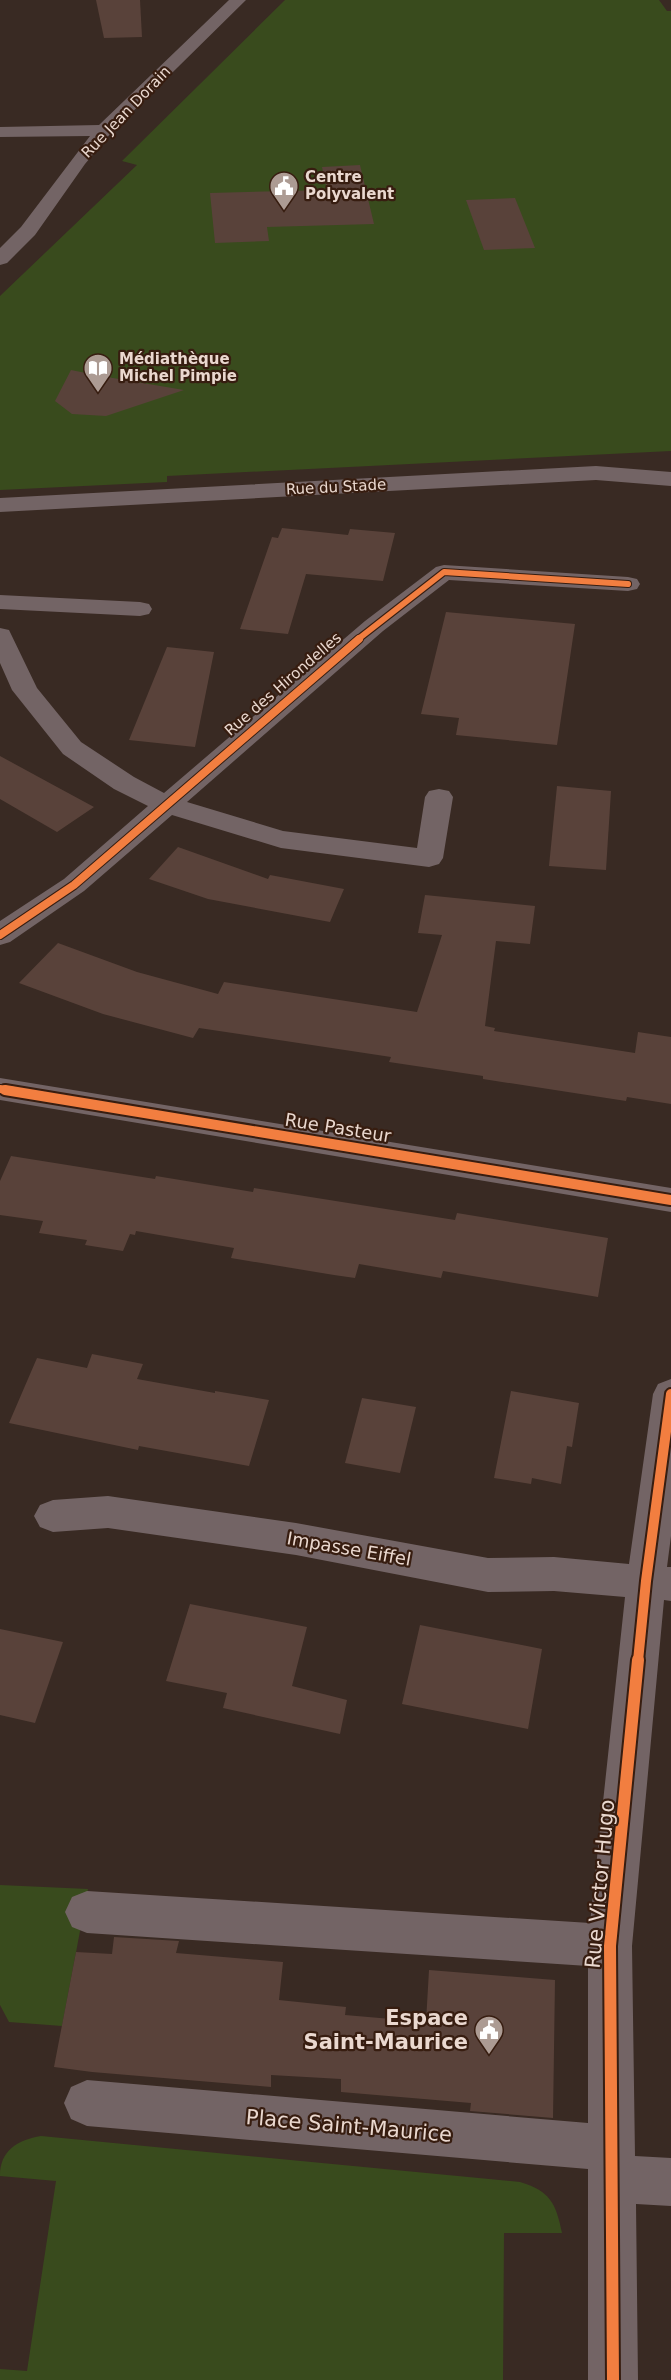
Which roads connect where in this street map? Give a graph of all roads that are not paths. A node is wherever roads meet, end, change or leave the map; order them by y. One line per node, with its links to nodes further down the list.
1 (238, 0): 2 (street, Rue Jean Dorain)
2 (104, 130): 3 (street); 4 (street, Rue Jean Dorain)
3 (0, 132)
4 (0, 259)
5 (671, 479): 6 (street, Rue du Stade)
6 (3, 511)
7 (628, 584): 12 (street, Rue des Hirondelles)
8 (0, 602): 9 (street)
9 (140, 609)
10 (0, 635): 12 (street)
11 (439, 797): 12 (street)
12 (165, 804): 13 (street, Rue des Hirondelles)
13 (0, 935)
14 (0, 1089): 15 (street, Rue Pasteur)
15 (671, 1200)
16 (671, 1394): 18 (street, Rue Victor Hugo)
17 (53, 1516): 18 (street, Impasse Eiffel)
18 (658, 1583): 20 (street, Rue Victor Hugo)
19 (87, 1912): 20 (street)
20 (610, 1946): 22 (street, Rue Victor Hugo)
21 (87, 2103): 22 (street, Place Saint-Maurice)
22 (611, 2163): 23 (street); 24 (street, Rue Victor Hugo)
23 (671, 2182)
24 (613, 2380)

